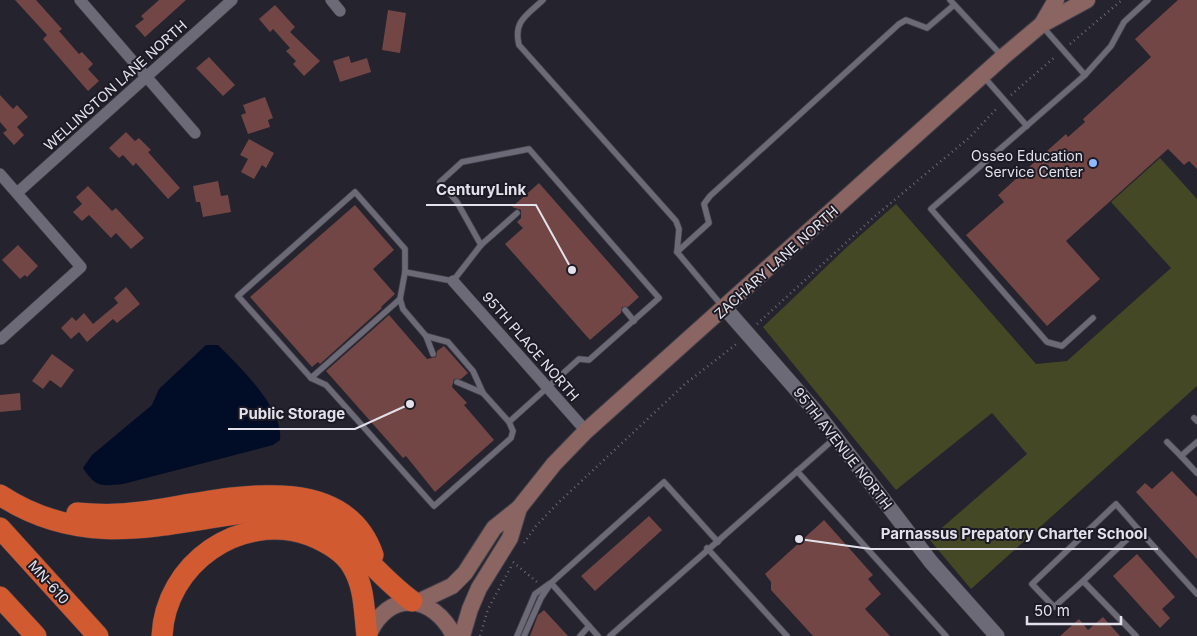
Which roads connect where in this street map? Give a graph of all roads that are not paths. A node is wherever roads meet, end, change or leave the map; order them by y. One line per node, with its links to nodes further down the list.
1 (80, 0): 14 (street)
2 (232, 0): 14 (street, WELLINGTON LANE NORTH)
3 (331, 0): 9 (street)
4 (543, 0): 21 (lane)
5 (1056, 0): 10 (main road, ZACHARY LANE NORTH)
6 (1087, 0): 10 (main road, ZACHARY LANE NORTH)
7 (1148, 0): 12 (lane)
8 (952, 2): 11 (lane); 21 (lane)
9 (340, 10)
10 (1041, 25): 11 (main road, ZACHARY LANE NORTH); 12 (lane)
11 (1003, 58): 13 (main road, ZACHARY LANE NORTH)
12 (1085, 75): 15 (lane)
13 (983, 76): 15 (lane); 25 (main road, ZACHARY LANE NORTH)
14 (147, 77): 16 (street); 18 (street, WELLINGTON LANE NORTH)
15 (1028, 126): 27 (lane)
16 (196, 133)
17 (0, 174): 18 (street)
18 (17, 193): 30 (street)
19 (517, 213): 20 (lane)
20 (481, 245): 23 (lane); 28 (lane)
21 (677, 252): 25 (lane)
22 (405, 272): 23 (lane); 24 (lane); 32 (lane)
23 (453, 281): 34 (street, 95TH PLACE NORTH)
24 (400, 299): 29 (lane); 32 (lane)
25 (724, 308): 37 (main road, ZACHARY LANE NORTH); 38 (street, 95TH AVENUE NORTH)
26 (625, 310): 28 (lane)
27 (1093, 318)
28 (634, 321): 34 (lane)
29 (426, 336): 31 (lane); 35 (lane)
30 (1, 339)
31 (433, 354)
32 (311, 378): 36 (lane)
33 (457, 382): 35 (lane)
34 (546, 388): 36 (lane); 37 (street, 95TH PLACE NORTH)
35 (483, 393): 36 (lane)
36 (508, 422)
37 (586, 431): 45 (main road, ZACHARY LANE NORTH)
38 (837, 436): 42 (lane); 69 (street, 95TH AVENUE NORTH)
39 (1167, 442): 41 (lane)
40 (1197, 442): 41 (lane)
41 (1181, 456): 43 (lane)
42 (797, 472): 48 (lane); 68 (lane)
43 (1197, 473)
44 (4, 498): 54 (highway)
45 (519, 508): 54 (main road, ZACHARY LANE NORTH); 61 (main road, ZACHARY LANE NORTH)
46 (0, 528): 57 (highway, MN-610)
47 (1138, 530): 50 (lane); 50 (lane); 52 (lane)
48 (718, 542): 49 (lane); 51 (lane)
49 (707, 548): 66 (lane); 67 (lane)
50 (1083, 581): 70 (lane)
51 (551, 583): 55 (lane); 62 (lane); 63 (lane)
52 (1197, 594)
53 (0, 597): 56 (highway)
54 (415, 602): 59 (main road, ZACHARY LANE NORTH); 60 (main road)
55 (589, 626): 64 (lane); 65 (lane)
56 (36, 636)
57 (98, 636)
58 (162, 636): 59 (highway)
59 (367, 636)
60 (454, 636)
61 (462, 636)
62 (517, 636)
63 (524, 636)
64 (580, 636)
65 (598, 636)
66 (610, 636)
67 (786, 636)
68 (946, 636)
69 (997, 636)
70 (1136, 636)

